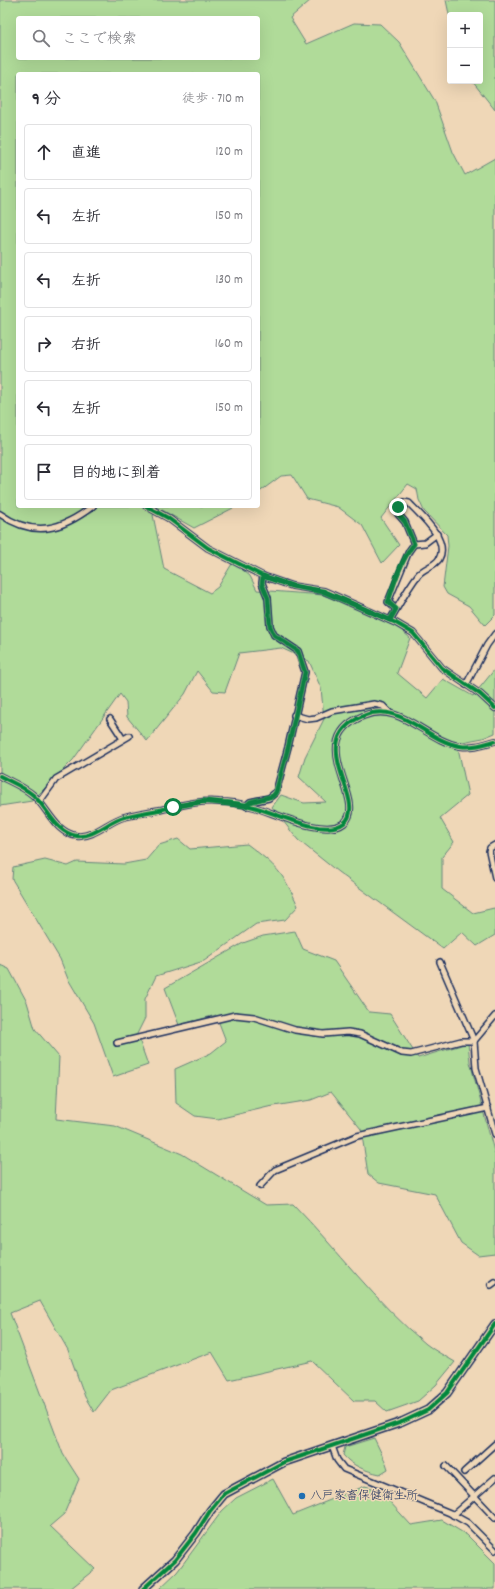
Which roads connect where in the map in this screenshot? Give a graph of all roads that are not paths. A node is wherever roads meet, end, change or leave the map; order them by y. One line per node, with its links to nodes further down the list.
1 (90, 508): 3 (street)
2 (150, 508): 6 (street)
3 (0, 514)
4 (437, 534): 5 (street); 5 (street); 7 (street)
5 (414, 544): 7 (street)
6 (263, 576): 8 (street); 13 (street)
7 (396, 609): 8 (street)
8 (390, 620): 10 (street)
9 (495, 634): 10 (street)
10 (466, 685): 11 (street)
11 (495, 708)
12 (389, 712): 13 (street); 17 (street); 20 (street)
13 (294, 715): 20 (street)
14 (110, 719): 16 (street)
15 (129, 736): 16 (street)
16 (123, 739): 19 (street)
17 (495, 741)
18 (0, 776): 19 (street)
19 (40, 802): 20 (street)
20 (246, 806)
21 (495, 845): 22 (street)
22 (495, 878)
23 (440, 962): 25 (street)
24 (495, 1016): 25 (street)
25 (474, 1041): 26 (street); 27 (street)
26 (117, 1044)
27 (488, 1108): 28 (street); 29 (street)
28 (495, 1134)
29 (260, 1186)
30 (495, 1324): 32 (street)
31 (495, 1444): 34 (street)
32 (332, 1446): 37 (street); 40 (street)
33 (446, 1466): 36 (street)
34 (464, 1472)
35 (495, 1478): 36 (street)
36 (474, 1496): 37 (street); 38 (street)
37 (453, 1515): 39 (street)
38 (495, 1518)
39 (495, 1550)
40 (143, 1589)

